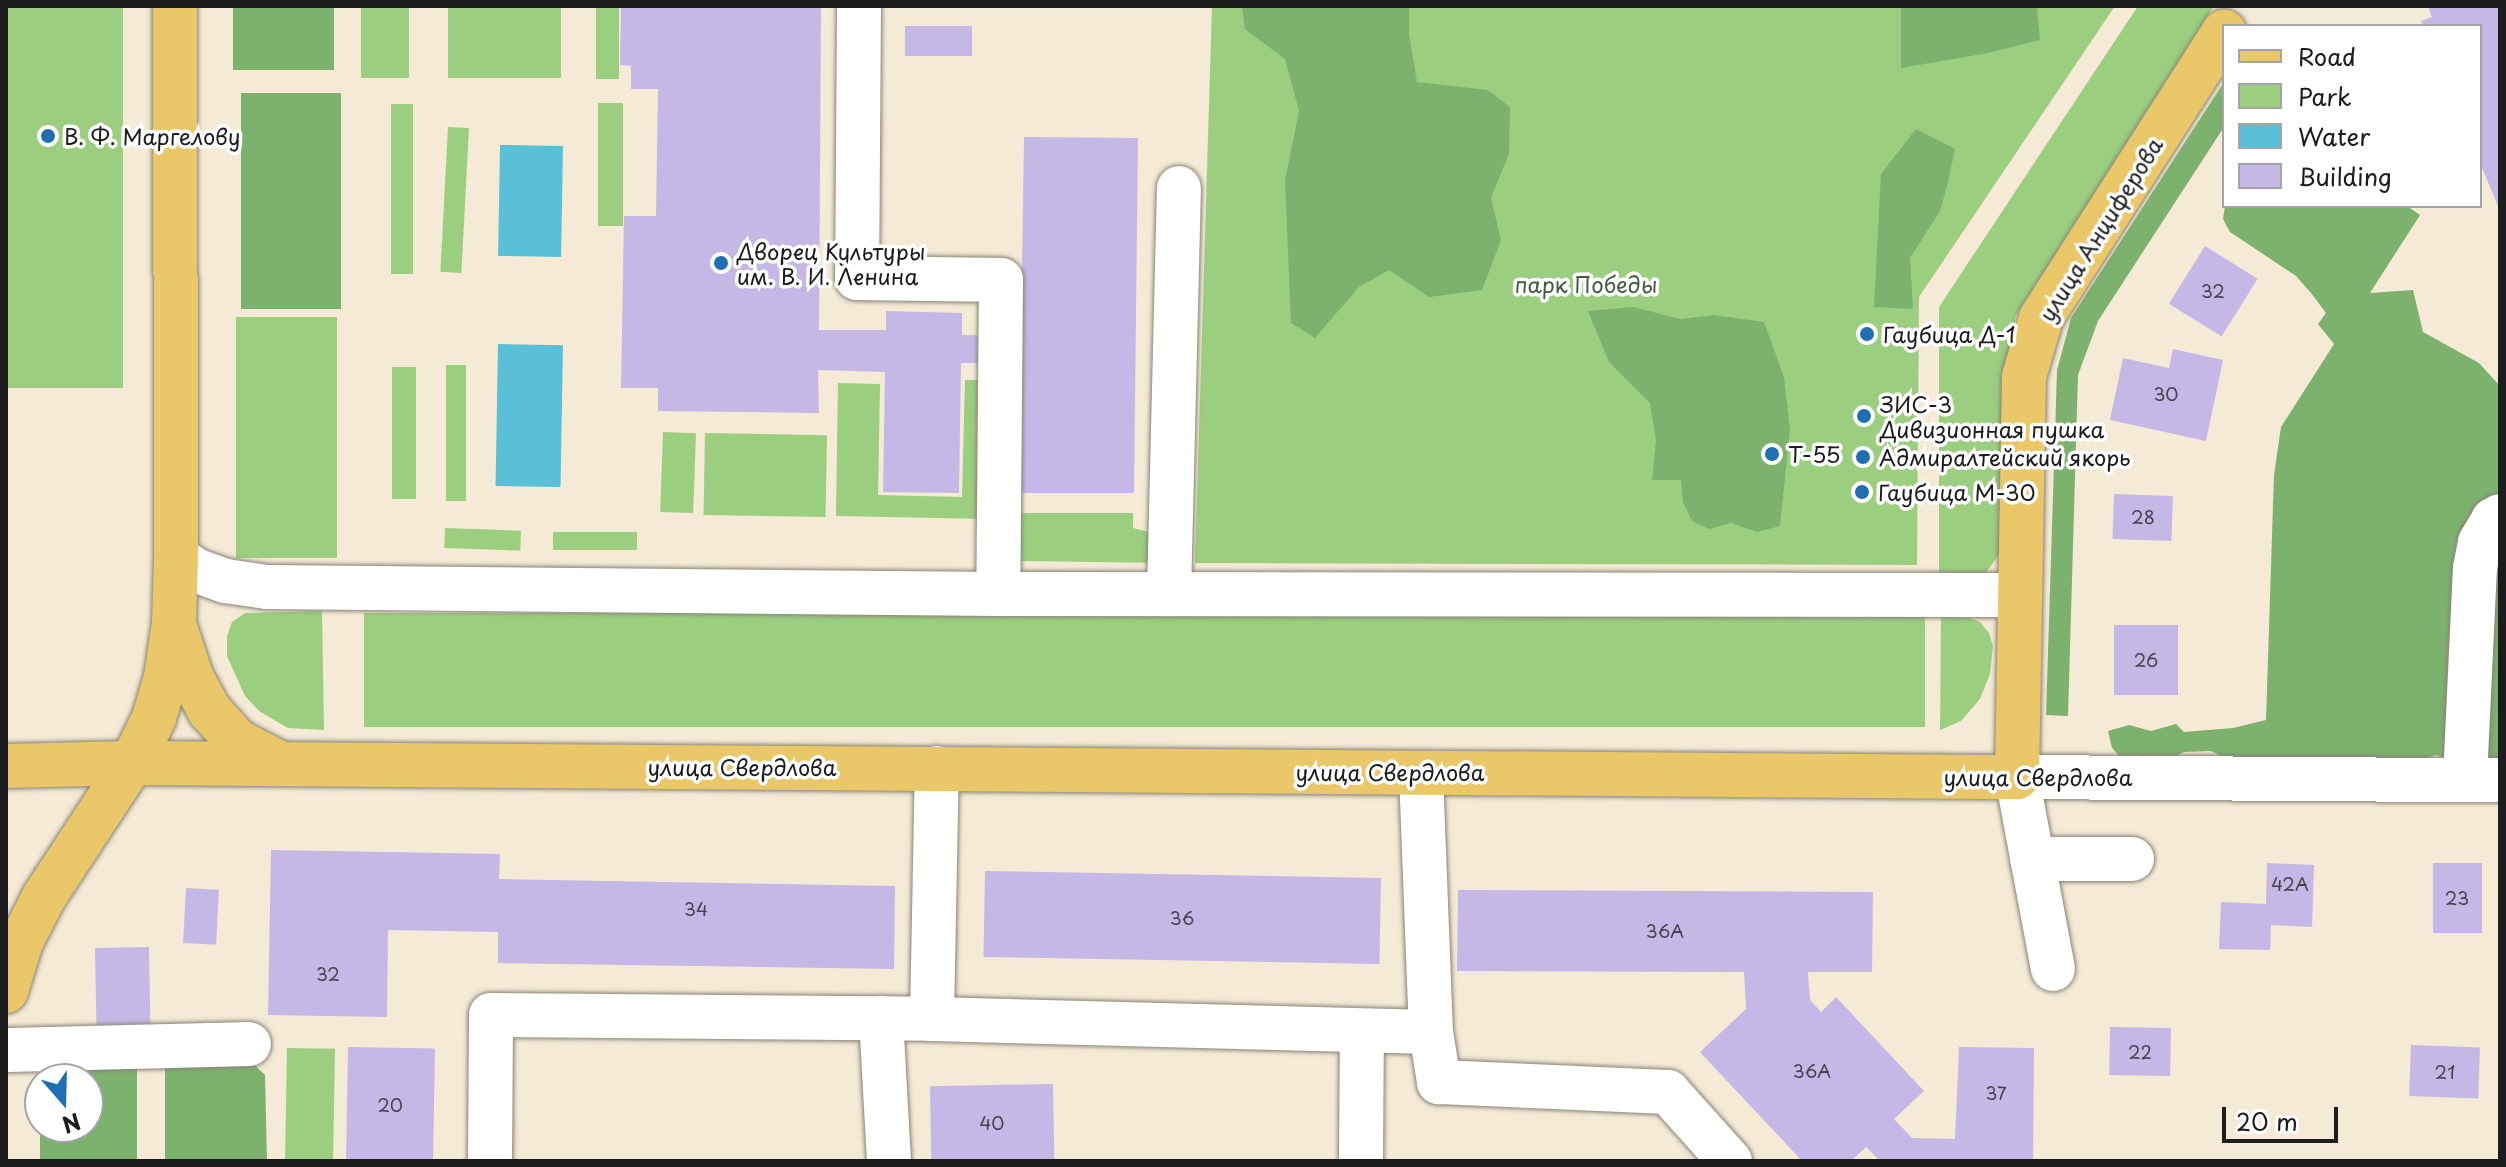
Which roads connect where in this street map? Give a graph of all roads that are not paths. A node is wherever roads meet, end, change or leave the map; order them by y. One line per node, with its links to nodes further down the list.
1 (175, 6): 8 (main road)
2 (859, 6): 9 (street)
3 (2241, 6): 4 (main road)
4 (2229, 24)
5 (2222, 35): 11 (main road, улица Анциферова)
6 (1179, 188): 10 (street)
7 (2500, 516): 19 (street)
8 (176, 557): 9 (street); 12 (main road)
9 (998, 594): 10 (street)
10 (1169, 594): 11 (street)
11 (2020, 595): 18 (main road, улица Анциферова)
12 (174, 623): 13 (main road); 14 (main road, улица Свердлова)
13 (132, 763): 14 (main road, улица Свердлова); 15 (main road, улица Свердлова); 23 (main road)
14 (281, 764): 16 (main road, улица Свердлова)
15 (6, 766)
16 (937, 768): 17 (main road, улица Свердлова); 25 (street)
17 (1421, 773): 18 (main road, улица Свердлова); 27 (street)
18 (2017, 777): 19 (street, улица Свердлова); 20 (street)
19 (2483, 779)
20 (2032, 859): 21 (street); 22 (street)
21 (2132, 859)
22 (2053, 969)
23 (6, 991)
24 (881, 1018): 25 (street); 30 (street); 31 (street)
25 (932, 1019): 26 (street)
26 (1362, 1032): 27 (street); 32 (street)
27 (1431, 1032): 33 (street)
28 (249, 1044): 29 (street)
29 (6, 1050)
30 (490, 1161)
31 (889, 1161)
32 (1361, 1161)
33 (1730, 1161)

